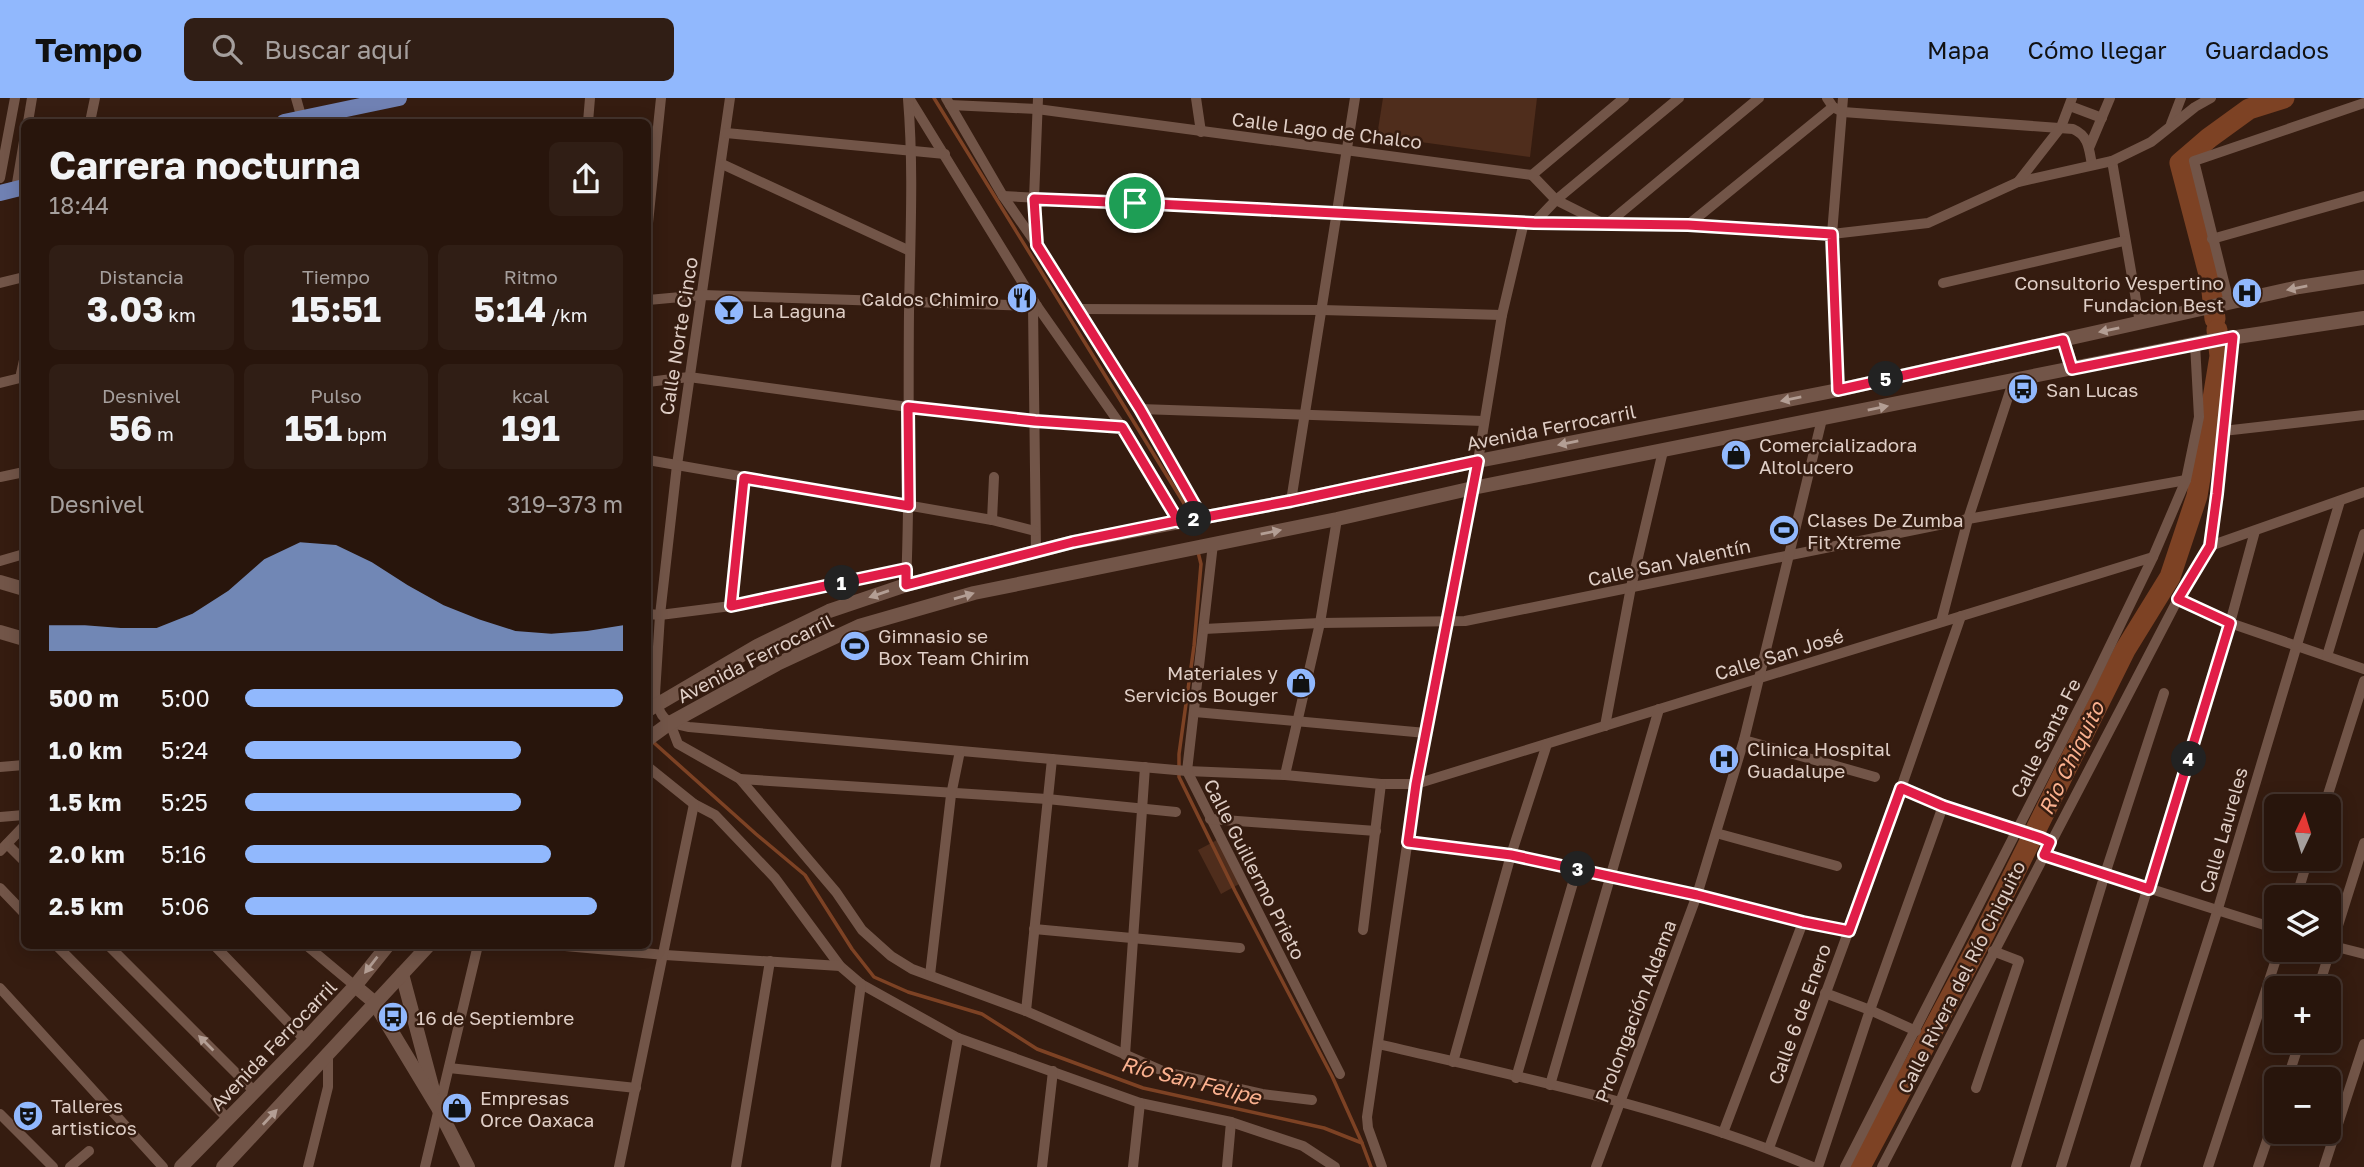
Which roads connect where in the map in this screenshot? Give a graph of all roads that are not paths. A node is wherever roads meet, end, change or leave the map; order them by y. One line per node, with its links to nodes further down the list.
1 (15, 98): 43 (street)
2 (32, 98): 27 (street)
3 (95, 98): 28 (street)
4 (296, 98): 24 (street)
5 (399, 98): 25 (main road)
6 (590, 98): 29 (street)
7 (661, 98): 46 (street)
8 (730, 98): 33 (street, Calle Norte Cinco)
9 (908, 98): 36 (street); 38 (street)
10 (1196, 98): 32 (street)
11 (1355, 98): 35 (street)
12 (1624, 98): 42 (street)
13 (1679, 98): 50 (street)
14 (1759, 98): 53 (street)
15 (1843, 98): 23 (street)
16 (2110, 98): 26 (street)
17 (2181, 98): 30 (street)
18 (2211, 98): 30 (street)
19 (948, 102): 22 (street, Calle Lago de Chalco); 47 (street)
20 (2071, 102): 26 (street); 31 (street)
21 (2364, 103): 56 (street)
22 (1037, 104): 32 (street, Calle Lago de Chalco); 49 (street)
23 (1834, 106): 31 (street); 54 (street); 55 (street)
24 (300, 112)
25 (329, 118)
26 (2102, 118): 34 (street)
27 (28, 119)
28 (91, 119)
29 (588, 119)
30 (2171, 125): 39 (street)
31 (2061, 127): 34 (street); 44 (street)
32 (1201, 132): 35 (street, Calle Lago de Chalco)
33 (726, 134): 36 (street); 40 (street, Calle Norte Cinco)
34 (2089, 148): 41 (street)
35 (1346, 150): 42 (street, Calle Lago de Chalco); 51 (street)
36 (912, 152): 38 (street); 59 (street)
37 (21, 154): 45 (street)
38 (945, 155): 68 (street)
39 (2112, 161): 41 (street); 57 (street)
40 (722, 164): 59 (street); 64 (street, Calle Norte Cinco)
41 (2092, 165): 44 (street)
42 (1532, 174): 50 (street)
43 (0, 178)
44 (2018, 182): 55 (street)
45 (13, 190)
46 (651, 194)
47 (1003, 196): 49 (street); 58 (street)
48 (2364, 196): 56 (street)
49 (1034, 199): 51 (street); 58 (street)
50 (1556, 200): 52 (street); 53 (street)
51 (1335, 213): 52 (street); 70 (street)
52 (1529, 223): 53 (street); 71 (street)
53 (1606, 225): 54 (street)
54 (1688, 225): 55 (street)
55 (1832, 234): 83 (street)
56 (2212, 239): 67 (street)
57 (2124, 241): 63 (street); 73 (street)
58 (1037, 245): 69 (street)
59 (910, 251): 66 (street)
60 (2364, 277): 67 (main road, Avenida Ferrocarril, one-way to 67)
61 (21, 278): 62 (street)
62 (0, 283)
63 (1943, 284)
64 (703, 295): 65 (street); 66 (street); 79 (street, Calle Norte Cinco)
65 (651, 300)
66 (909, 303): 68 (street); 84 (street)
67 (2226, 303): 73 (main road, Avenida Ferrocarril)
68 (1035, 306): 89 (street); 91 (street)
69 (1075, 309): 70 (street); 85 (street)
70 (1322, 310): 71 (street); 87 (street)
71 (1502, 315): 90 (street)
72 (2364, 318): 74 (main road, Avenida Ferrocarril)
73 (2140, 323): 75 (main road, Avenida Ferrocarril, one-way to 75)
74 (2229, 337): 76 (main road, Avenida Ferrocarril); 92 (street, Calle Rivera del Río Chiquito)
75 (2063, 340): 77 (main road); 83 (main road, Avenida Ferrocarril)
76 (2199, 343): 77 (main road, Avenida Ferrocarril); 101 (street, Calle Santa Fe)
77 (2072, 369): 80 (main road, Avenida Ferrocarril)
78 (21, 377): 81 (street)
79 (689, 377): 82 (street); 84 (street); 96 (street, Calle Norte Cinco)
80 (2013, 382): 88 (main road, Avenida Ferrocarril, one-way to 80); 109 (street)
81 (0, 383)
82 (651, 383)
83 (1838, 390): 95 (main road, Avenida Ferrocarril, one-way to 95)
84 (908, 407): 89 (street); 106 (street)
85 (1140, 409): 87 (street); 107 (street)
86 (2364, 415): 92 (street)
87 (1305, 416): 90 (street); 104 (street)
88 (1822, 419): 93 (main road, Avenida Ferrocarril); 118 (street, Prolongación Aldama)
89 (1035, 421): 91 (street); 111 (street)
90 (1483, 421): 95 (street)
91 (1122, 427): 107 (street)
92 (2223, 431): 115 (street, Calle Rivera del Río Chiquito)
93 (1663, 451): 102 (main road, Avenida Ferrocarril); 124 (street)
94 (651, 461): 96 (street)
95 (1478, 461): 102 (street); 104 (main road, Avenida Ferrocarril)
96 (677, 465): 100 (street); 129 (street, Calle Norte Cinco)
97 (21, 473): 98 (street)
98 (0, 477)
99 (994, 477): 110 (street)
100 (744, 478): 106 (street); 127 (street)
101 (2186, 480): 109 (street, Calle San Valentín); 119 (street, Calle Santa Fe)
102 (1473, 488): 108 (main road, Avenida Ferrocarril); 131 (street)
103 (2364, 492): 105 (street)
104 (1291, 501): 107 (main road, Avenida Ferrocarril)
105 (2340, 501): 112 (street); 138 (street, Calle Laureles)
106 (909, 506): 110 (street); 121 (street)
107 (1190, 519): 116 (main road, Avenida Ferrocarril)
108 (1337, 519): 114 (main road, Avenida Ferrocarril, one-way to 108); 133 (street)
109 (1968, 519): 118 (street, Calle San Valentín); 132 (street)
110 (992, 520): 111 (street)
111 (1035, 531): 116 (street)
112 (2255, 531): 115 (street); 134 (street)
113 (2364, 534): 139 (street)
114 (1203, 546): 135 (street, Calle Guillermo Prieto); 148 (main road, Avenida Ferrocarril, one-way to 114)
115 (2210, 546): 126 (street, Calle Rivera del Río Chiquito)
116 (1035, 552): 123 (main road, Avenida Ferrocarril)
117 (21, 555): 120 (street)
118 (1789, 555): 124 (street, Calle San Valentín); 141 (street, Prolongación Aldama)
119 (2153, 557): 130 (street, Calle San José); 178 (street, Calle Santa Fe)
120 (0, 561)
121 (906, 569): 123 (street); 127 (street)
122 (0, 582): 125 (main road)
123 (906, 585): 144 (main road, Avenida Ferrocarril, one-way to 144)
124 (1631, 587): 131 (street, Calle San Valentín); 149 (street)
125 (21, 588)
126 (2178, 599): 134 (street); 181 (street, Calle Rivera del Río Chiquito)
127 (731, 606): 129 (street)
128 (651, 614): 129 (street)
129 (660, 615): 144 (street, Calle Norte Cinco)
130 (1961, 616): 132 (street, Calle San José); 166 (street, Calle 6 de Enero)
131 (1447, 622): 133 (street, Calle San Valentín); 150 (street)
132 (1941, 622): 141 (street, Calle San José)
133 (1320, 623): 135 (street, Calle San Valentín); 147 (street)
134 (2230, 623): 138 (street); 193 (street)
135 (1204, 629): 146 (street, Calle Guillermo Prieto)
136 (0, 632): 137 (main road)
137 (21, 638)
138 (2295, 645): 139 (street); 196 (street, Calle Laureles)
139 (2327, 656): 140 (street)
140 (2364, 669)
141 (1760, 678): 145 (street, Calle San José); 152 (street, Prolongación Aldama)
142 (2364, 681): 167 (street)
143 (2164, 693): 190 (street)
144 (652, 708): 148 (street)
145 (1660, 709): 149 (street, Calle San José); 191 (street)
146 (1195, 712): 147 (street); 160 (street, Calle Guillermo Prieto)
147 (1296, 721): 150 (street); 161 (street)
148 (670, 723): 151 (main road, Avenida Ferrocarril); 154 (street, Calle San José); 163 (street)
149 (1605, 726): 153 (street, Calle San José)
150 (1426, 733): 165 (street)
151 (652, 735)
152 (1744, 740): 162 (street); 180 (street, Prolongación Aldama)
153 (1547, 744): 165 (street, Calle San José); 185 (street)
154 (960, 751): 155 (street, Calle San José); 168 (street)
155 (1052, 759): 158 (street, Calle San José); 169 (street)
156 (21, 765): 157 (street)
157 (0, 766)
158 (1145, 767): 160 (street, Calle San José); 172 (street)
159 (651, 768): 170 (street)
160 (1180, 770): 161 (street, Calle San José); 176 (street, Calle Guillermo Prieto)
161 (1285, 775): 164 (street, Calle San José)
162 (1875, 777)
163 (740, 779): 168 (street); 221 (street)
164 (1381, 784): 165 (street, Calle San José); 179 (street)
165 (1416, 784): 182 (street)
166 (1901, 788): 171 (street); 202 (street, Calle 6 de Enero)
167 (2328, 794)
168 (951, 795): 169 (street); 221 (street)
169 (1047, 799): 172 (street); 200 (street)
170 (694, 804): 216 (street); 219 (street)
171 (1943, 806): 178 (street); 227 (street)
172 (1142, 809): 173 (street); 203 (street)
173 (1176, 812)
174 (21, 815): 175 (street)
175 (0, 817)
176 (1210, 819): 179 (street); 239 (street, Calle Guillermo Prieto)
177 (21, 829): 184 (street)
178 (2023, 830): 181 (street); 229 (street, Calle Santa Fe)
179 (1376, 831): 201 (street)
180 (1716, 833): 188 (street); 194 (street, Prolongación Aldama)
181 (2045, 840): 186 (street, Calle Rivera del Río Chiquito)
182 (1408, 842): 185 (street); 232 (street)
183 (2364, 843): 197 (street)
184 (4, 848): 187 (street)
185 (1511, 855): 189 (street); 236 (street)
186 (2044, 855): 190 (street); 214 (street, Calle Rivera del Río Chiquito)
187 (21, 859)
188 (1837, 866)
189 (1577, 869): 191 (street); 240 (street)
190 (2105, 874): 193 (street); 277 (street)
191 (1610, 876): 194 (street); 241 (street)
192 (0, 888): 195 (street)
193 (2149, 889): 196 (street); 278 (street)
194 (1697, 895): 198 (street); 246 (street, Prolongación Aldama)
195 (21, 910)
196 (2217, 912): 199 (street); 279 (street, Calle Laureles)
197 (2341, 914)
198 (1803, 922): 202 (street); 252 (street)
199 (2264, 925)
200 (1034, 929): 203 (street); 228 (street)
201 (1363, 930)
202 (1849, 931): 225 (street, Calle 6 de Enero)
203 (1133, 938): 204 (street); 235 (street)
204 (1240, 948)
205 (2341, 948): 215 (street)
206 (60, 949): 250 (street)
207 (112, 949): 244 (street, one-way to 207)
208 (218, 949): 231 (street)
209 (311, 949): 223 (street)
210 (384, 949): 223 (main road, Avenida Ferrocarril, one-way to 223)
211 (425, 949): 220 (main road)
212 (477, 949): 237 (street)
213 (598, 949): 216 (street)
214 (1993, 951): 243 (street); 276 (street, Calle Rivera del Río Chiquito)
215 (2364, 954)
216 (665, 955): 217 (street); 242 (street)
217 (770, 961): 219 (street); 265 (street)
218 (2275, 962): 280 (street)
219 (840, 966): 222 (street)
220 (402, 974): 226 (main road); 248 (main road)
221 (930, 975): 228 (street)
222 (861, 984): 230 (street); 266 (street)
223 (355, 986): 226 (main road); 231 (main road, Avenida Ferrocarril)
224 (0, 988): 258 (street)
225 (1825, 993): 227 (street); 254 (street, Calle 6 de Enero)
226 (374, 1002): 234 (main road); 248 (main road)
227 (1870, 1010): 229 (street); 274 (street)
228 (1027, 1011): 235 (street)
229 (1916, 1031): 275 (street, Calle Santa Fe)
230 (958, 1038): 238 (street); 267 (street)
231 (305, 1040): 244 (main road, Avenida Ferrocarril)
232 (1378, 1044): 236 (street); 272 (street)
233 (2364, 1044): 282 (street)
234 (328, 1055): 260 (main road, one-way to 234); 261 (street)
235 (1125, 1055): 245 (street)
236 (1453, 1062): 240 (street)
237 (449, 1068): 242 (street); 248 (street)
238 (1053, 1071): 247 (street); 268 (street)
239 (1340, 1074)
240 (1516, 1078): 241 (street)
241 (1550, 1085): 246 (street)
242 (636, 1088): 264 (street)
243 (1976, 1088)
244 (254, 1091): 250 (main road, Avenida Ferrocarril)
245 (1312, 1100)
246 (1619, 1101): 252 (street); 273 (street, Prolongación Aldama)
247 (1140, 1103): 251 (street); 269 (street)
248 (438, 1108): 262 (street); 263 (main road)
249 (0, 1114): 256 (street)
250 (229, 1120): 259 (main road, Avenida Ferrocarril)
251 (1231, 1122): 270 (street); 271 (street)
252 (1723, 1133): 254 (street)
253 (2266, 1144): 281 (street)
254 (1769, 1148): 274 (street)
255 (89, 1151): 257 (street)
256 (50, 1166)
257 (70, 1167)
258 (163, 1167)
259 (181, 1167)
260 (223, 1167)
261 (308, 1167)
262 (425, 1167)
263 (468, 1167)
264 (619, 1167)
265 (736, 1167)
266 (836, 1167)
267 (935, 1167)
268 (1041, 1167)
269 (1133, 1167)
270 (1227, 1167)
271 (1335, 1167)
272 (1382, 1167)
273 (1596, 1167)
274 (1816, 1167)
275 (1845, 1167)
276 (1882, 1167)
277 (2016, 1167)
278 (2061, 1167)
279 (2135, 1167)
280 (2208, 1167)
281 (2258, 1167)
282 (2324, 1167)

